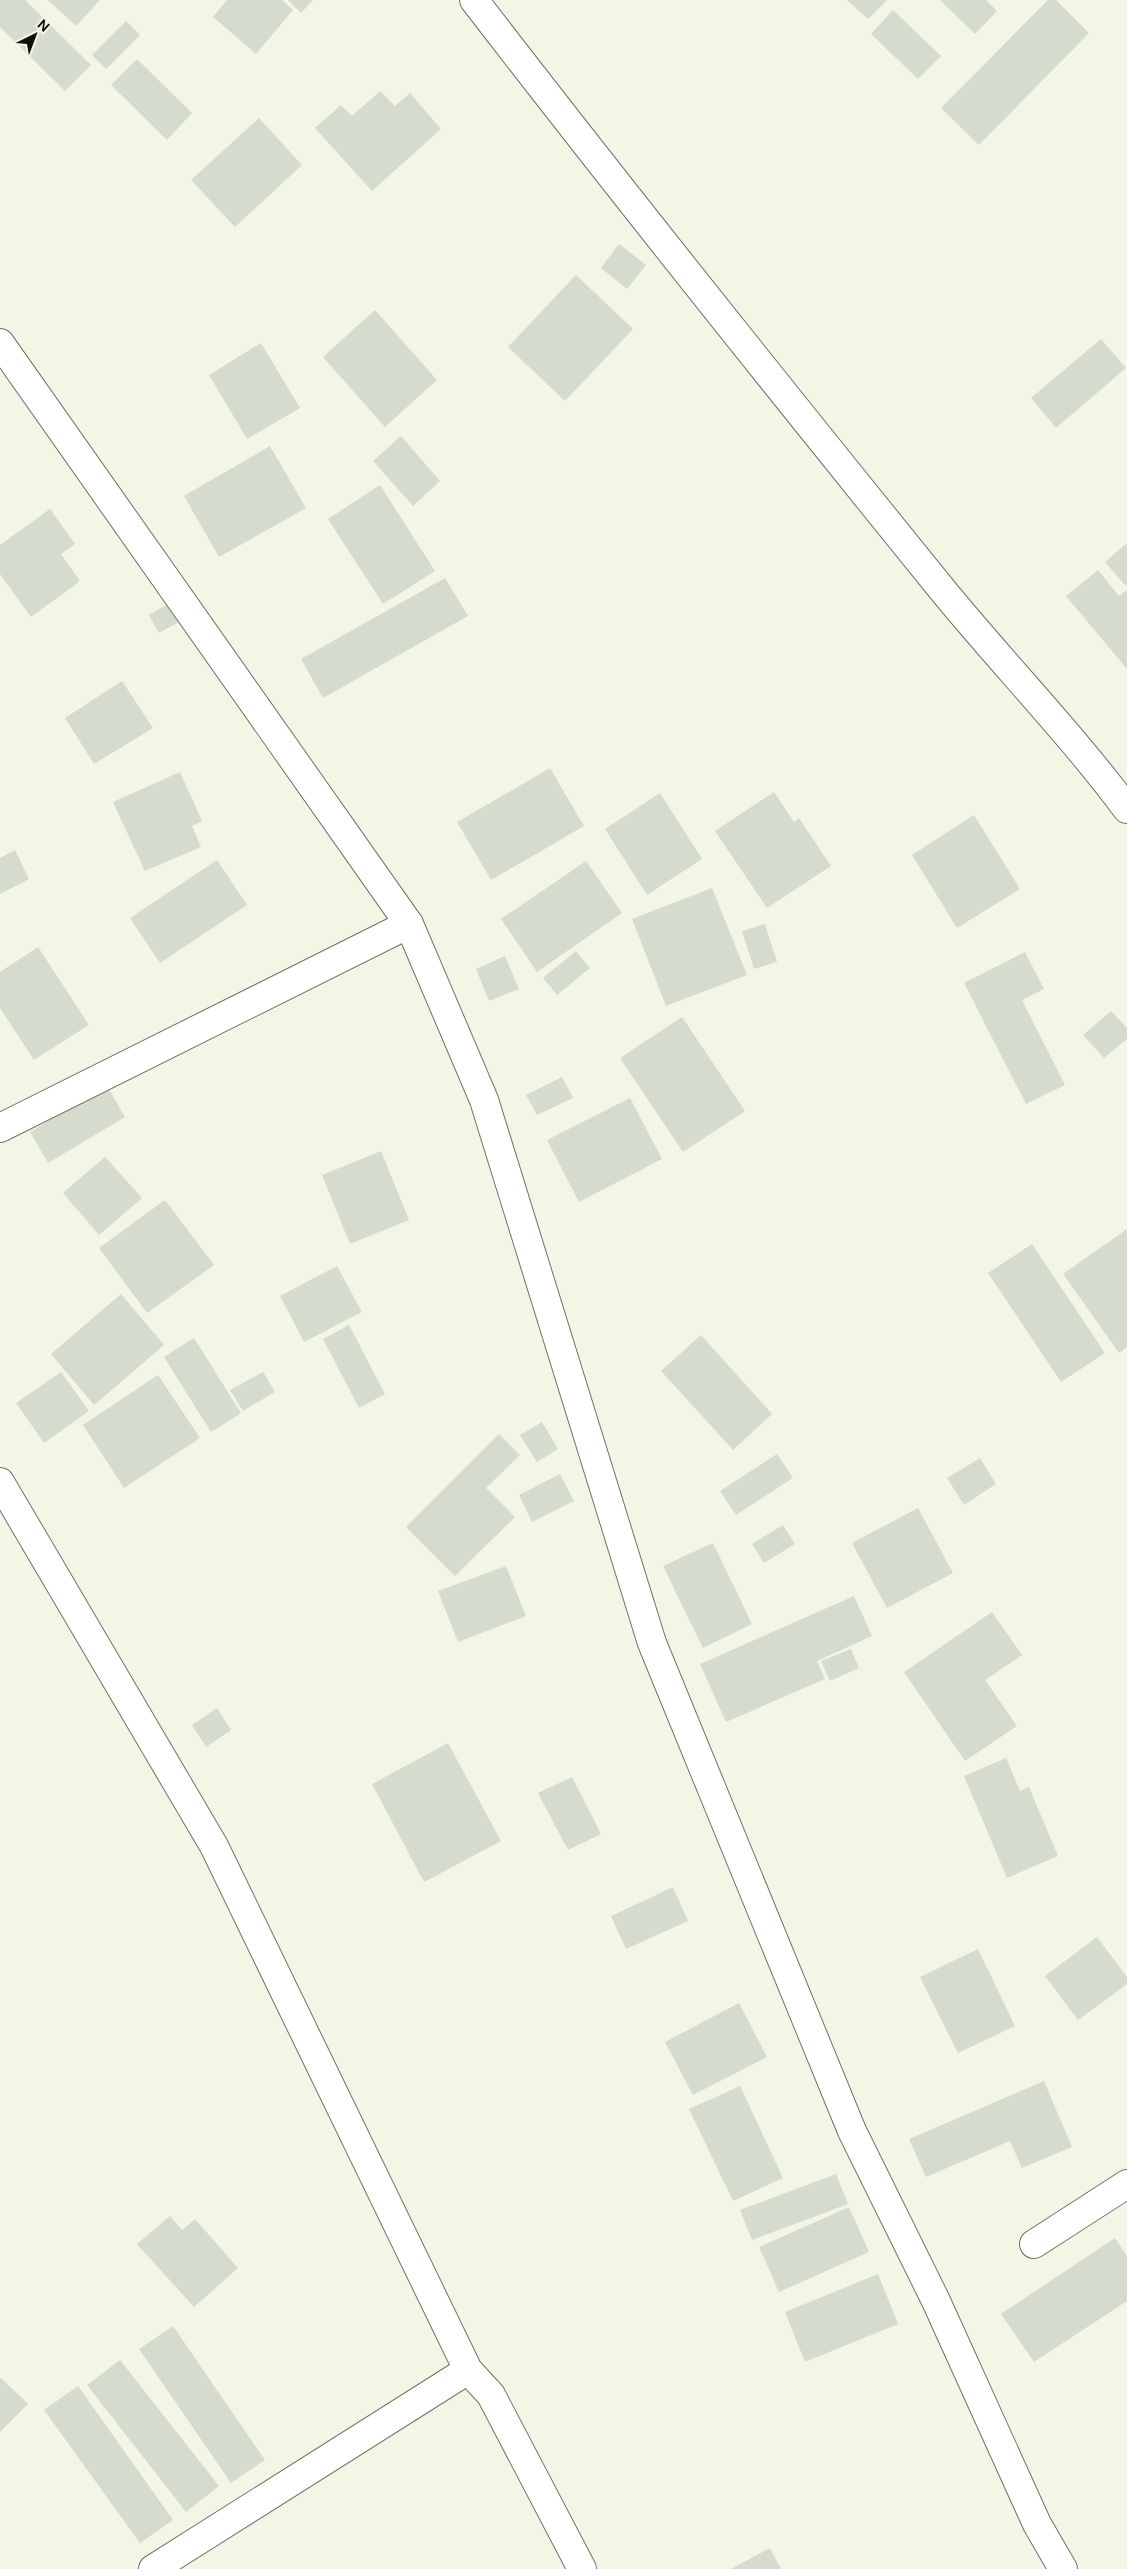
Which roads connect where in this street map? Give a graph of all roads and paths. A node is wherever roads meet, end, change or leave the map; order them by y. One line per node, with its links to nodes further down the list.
1 (474, 0): 3 (street)
2 (0, 343): 4 (street)
3 (1127, 809)
4 (409, 924): 5 (street); 12 (street)
5 (0, 1128)
6 (0, 1482): 9 (street)
7 (1127, 2184): 8 (street)
8 (1034, 2244)
9 (468, 2370): 10 (street); 11 (street)
10 (154, 2569)
11 (582, 2569)
12 (1063, 2569)

